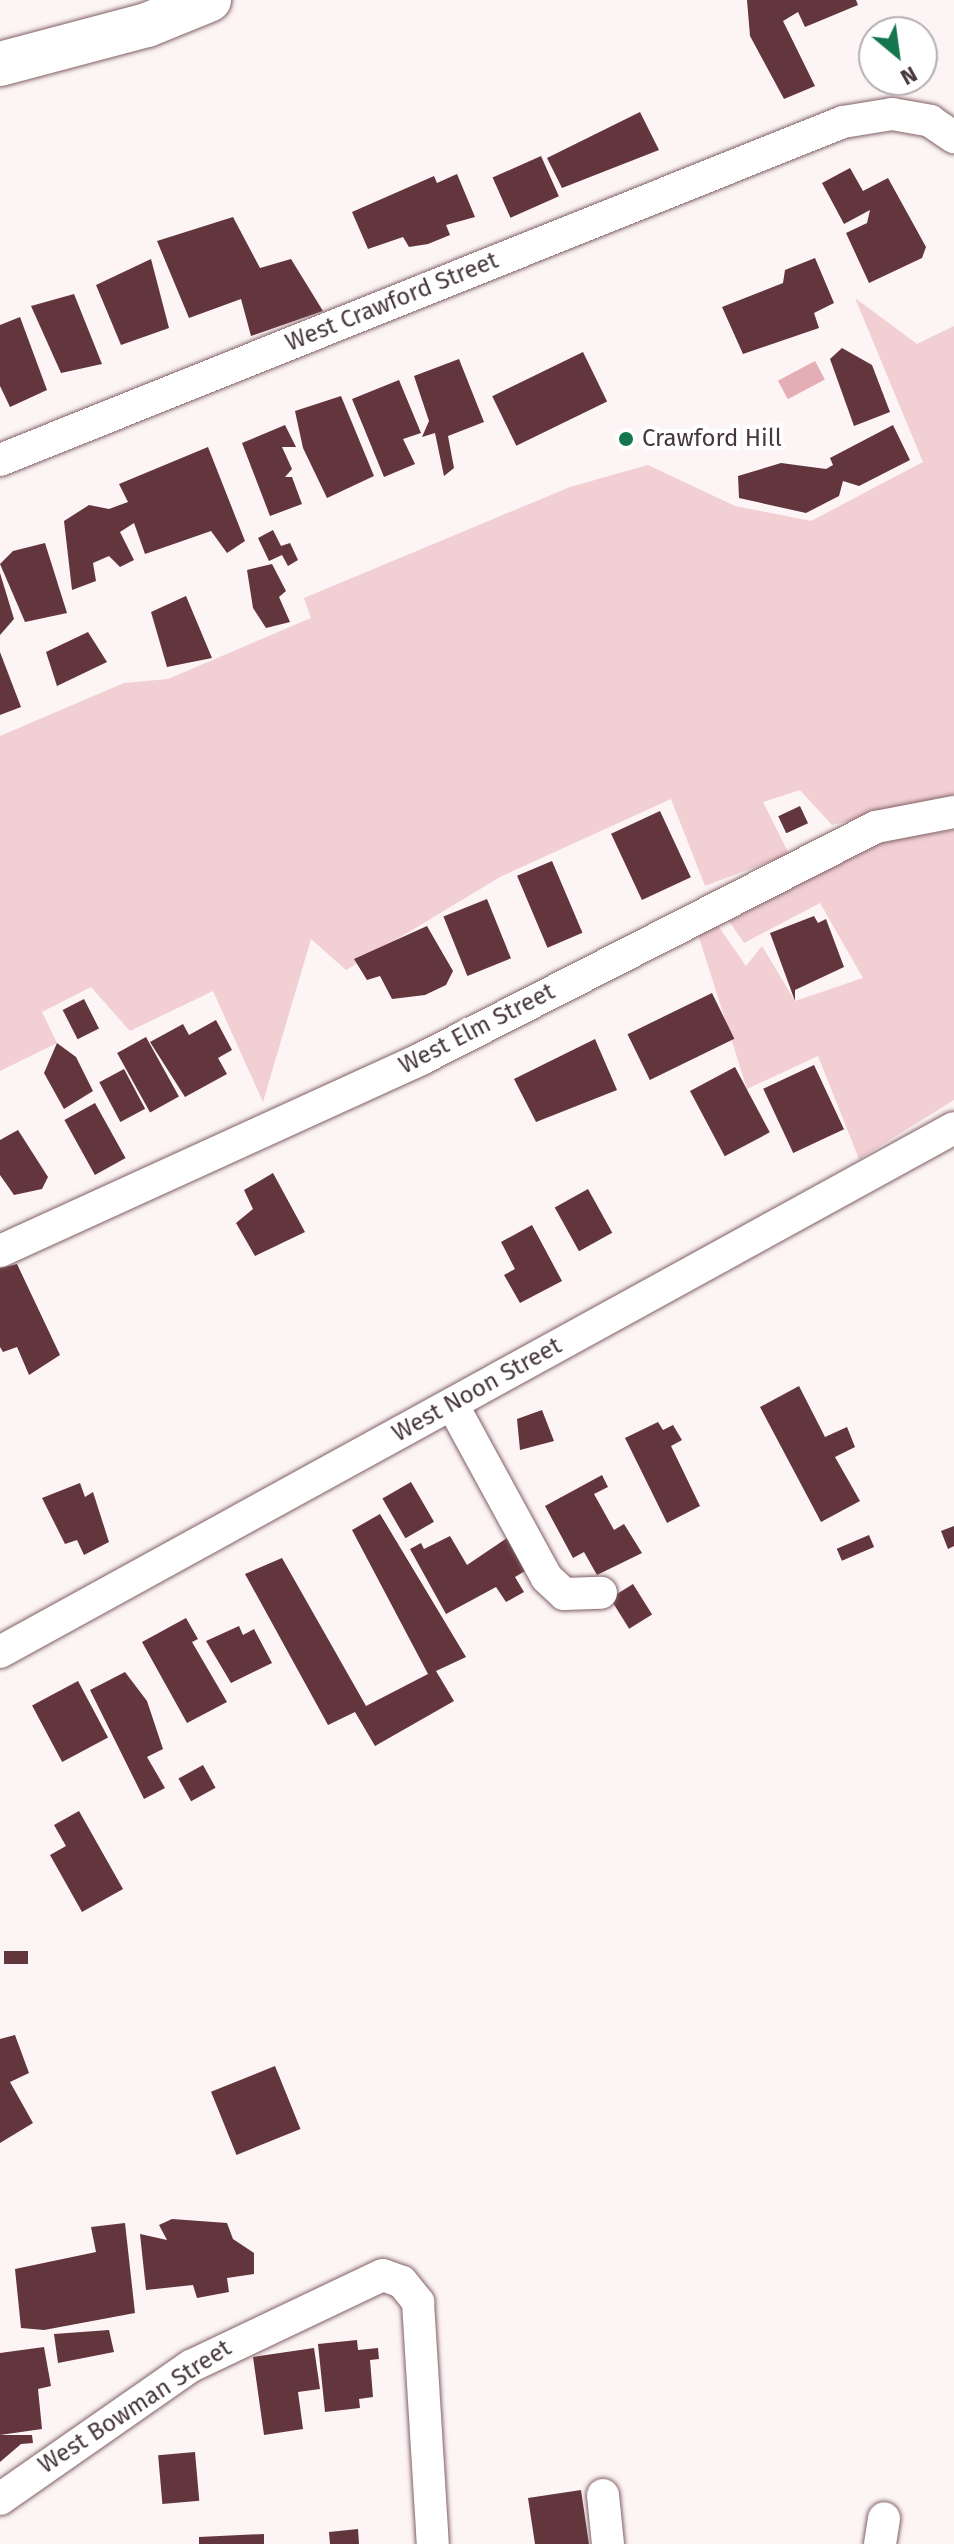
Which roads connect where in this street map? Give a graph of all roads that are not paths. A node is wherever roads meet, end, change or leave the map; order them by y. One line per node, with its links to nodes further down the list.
1 (209, 0): 2 (highway)
2 (0, 64)
3 (954, 137): 4 (street, West Crawford Street)
4 (0, 460)
5 (954, 812): 7 (street, West Elm Street)
6 (954, 1128): 8 (street, West Noon Street)
7 (0, 1251)
8 (452, 1404): 9 (street); 10 (street, West Noon Street)
9 (601, 1593)
10 (0, 1652)
11 (603, 2495): 14 (street)
12 (0, 2499): 13 (street, West Bowman Street)
13 (433, 2544)
14 (608, 2544)

